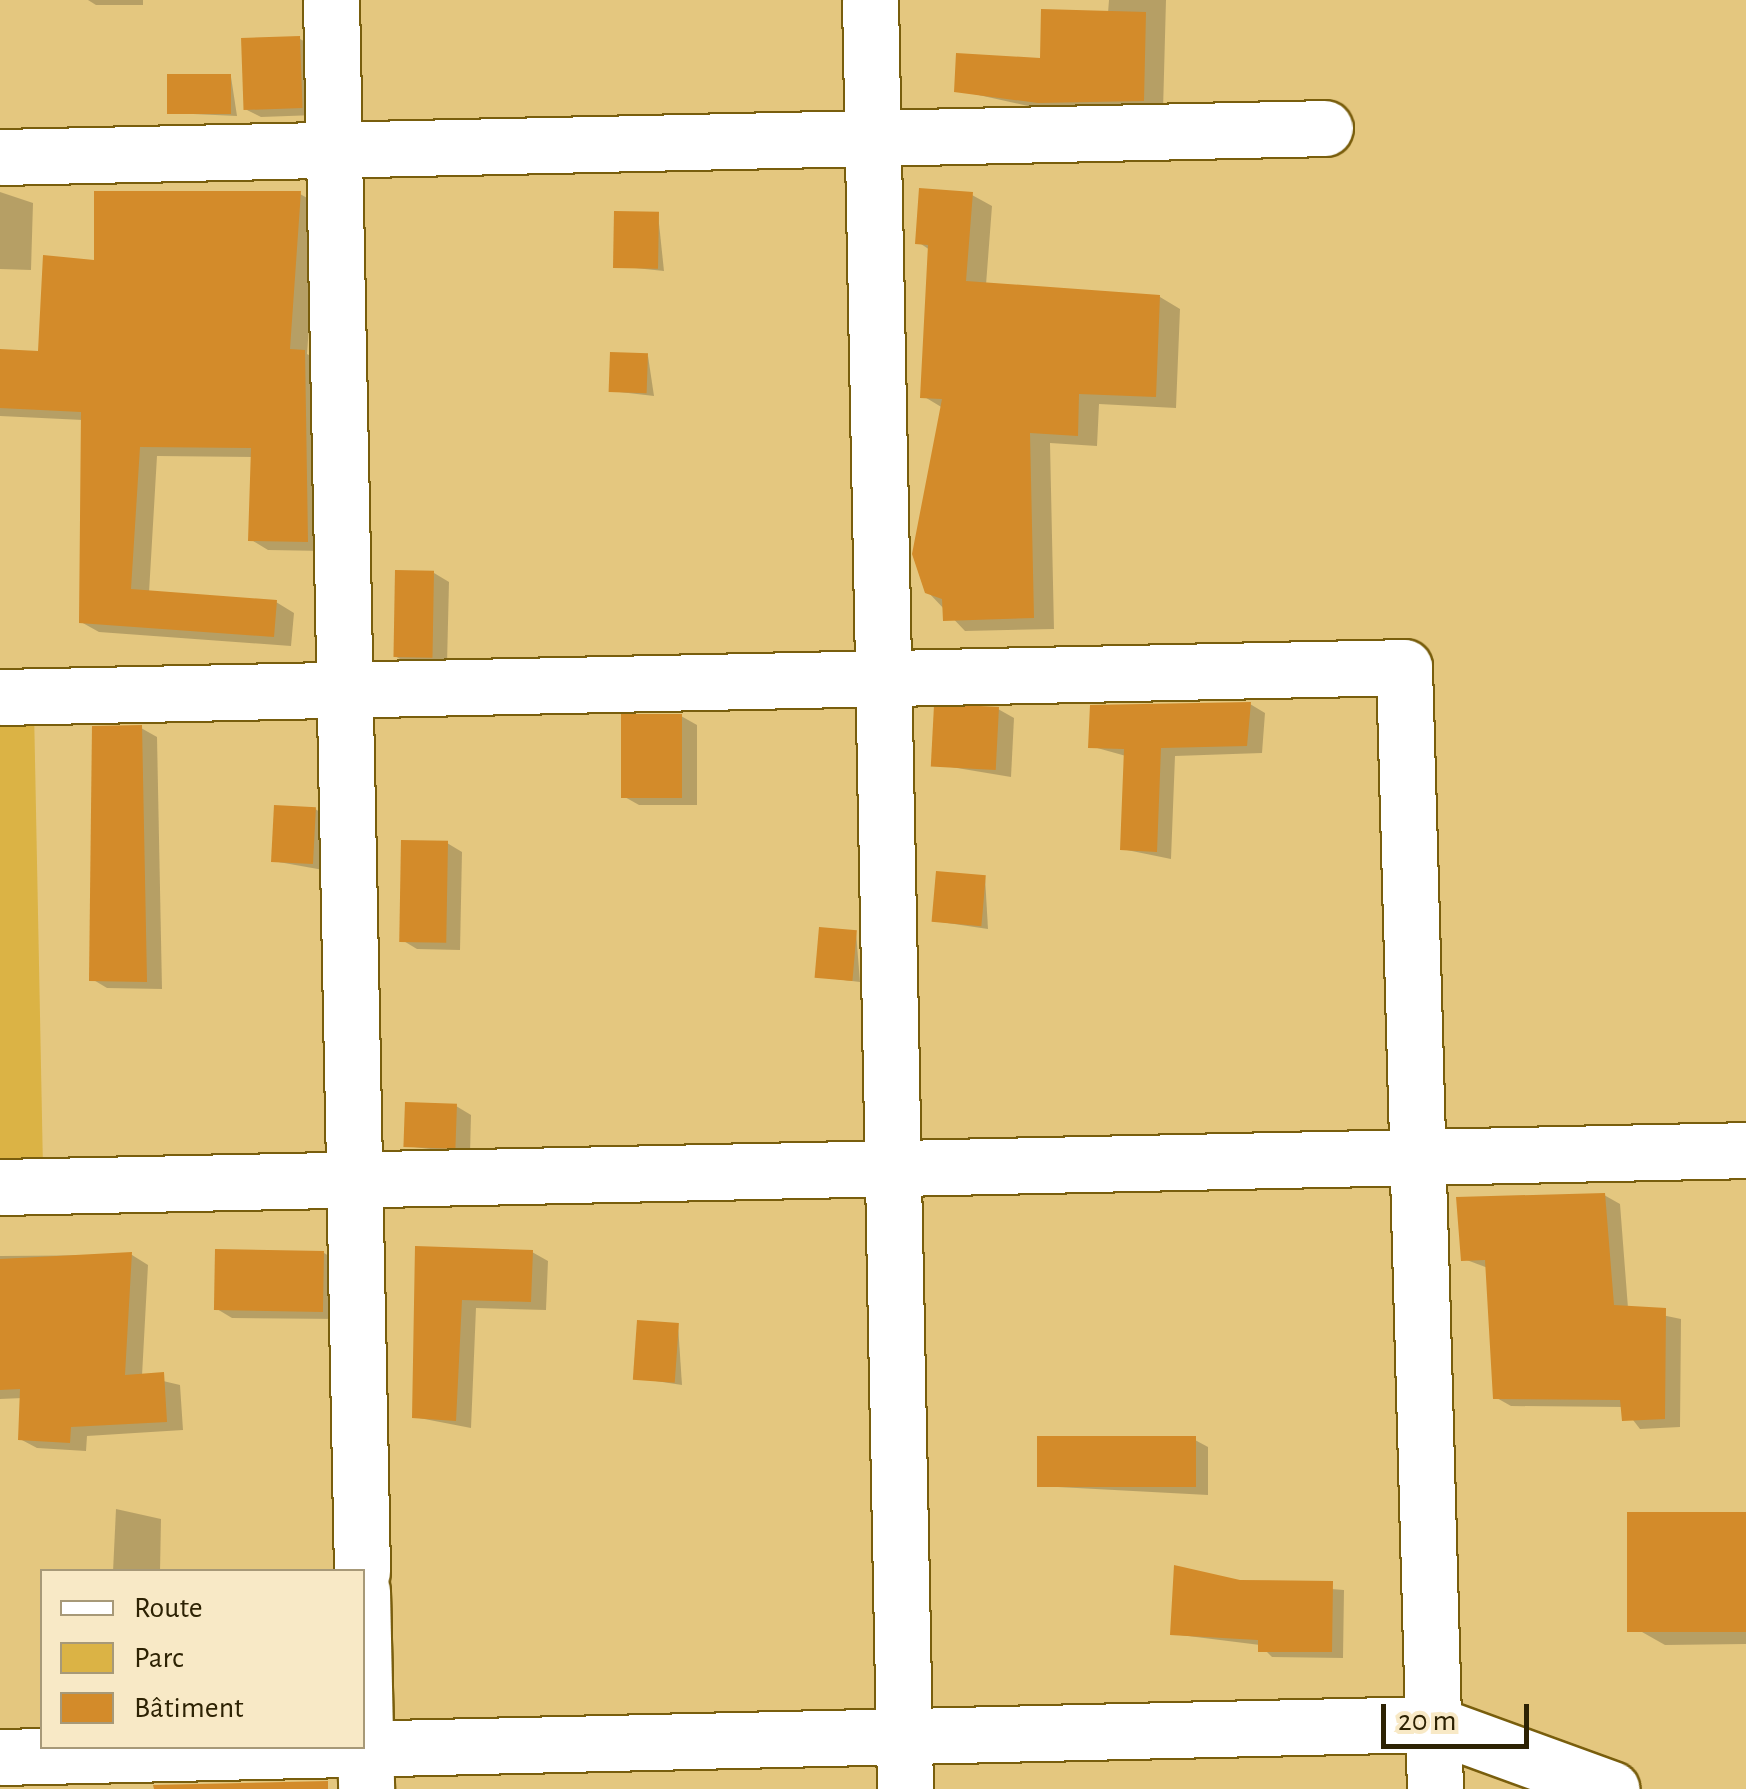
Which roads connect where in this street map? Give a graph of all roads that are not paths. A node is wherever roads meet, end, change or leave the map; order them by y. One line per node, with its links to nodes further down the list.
1 (332, 0): 5 (street)
2 (870, 0): 4 (street)
3 (1325, 128): 4 (street)
4 (873, 138): 5 (street); 7 (street)
5 (334, 150): 6 (street); 8 (street)
6 (0, 156)
7 (884, 678): 8 (street); 11 (street); 12 (street)
8 (344, 689): 9 (street); 13 (street)
9 (0, 697)
10 (1746, 1150): 11 (street)
11 (1418, 1157): 12 (street); 17 (street)
12 (893, 1168): 13 (street); 19 (street)
13 (354, 1179): 14 (street); 15 (street)
14 (0, 1186)
15 (362, 1569)
16 (365, 1724): 20 (street)
17 (1433, 1724): 19 (street); 21 (street); 22 (street)
18 (0, 1757): 20 (street)
19 (904, 1763): 20 (street)
20 (366, 1769)
21 (1435, 1789)
22 (1612, 1789)

